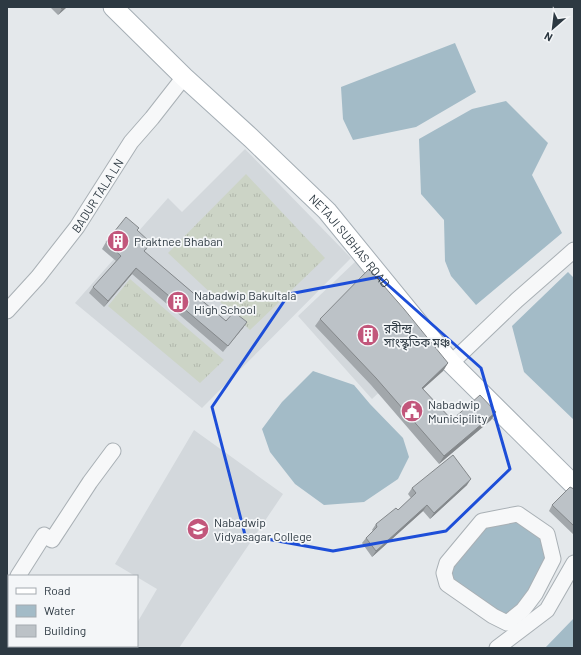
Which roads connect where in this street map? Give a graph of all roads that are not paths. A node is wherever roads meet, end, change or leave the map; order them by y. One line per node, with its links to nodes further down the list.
1 (113, 7): 2 (main road, NETAJI SUBHAS ROAD)
2 (184, 77): 4 (street, BADUR TALA LN); 5 (main road, NETAJI SUBHAS ROAD)
3 (574, 250): 5 (street)
4 (7, 311)
5 (451, 363): 7 (main road, NETAJI SUBHAS ROAD)
6 (112, 451): 9 (street)
7 (574, 485)
8 (574, 563): 11 (street)
9 (19, 575)
10 (535, 594): 10 (street); 11 (street)
11 (554, 599): 12 (street)
12 (497, 648)

